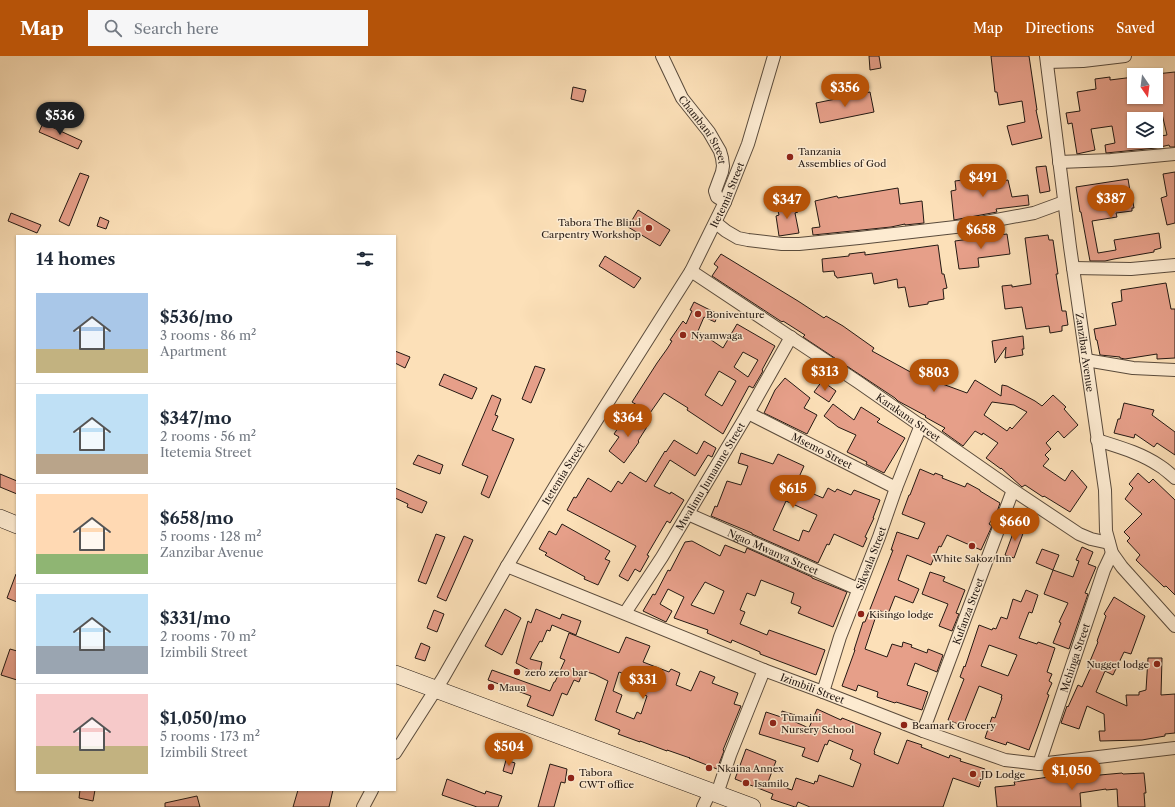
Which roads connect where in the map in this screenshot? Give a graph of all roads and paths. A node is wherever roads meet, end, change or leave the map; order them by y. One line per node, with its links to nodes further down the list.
1 (662, 56): 7 (street, Chambani Street)
2 (774, 56): 7 (street, Itetemia Street)
3 (1125, 56): 4 (street)
4 (1047, 59): 6 (street, Zanzibar Avenue)
5 (1175, 154): 6 (street)
6 (1059, 162): 8 (street, Zanzibar Avenue)
7 (726, 202): 9 (street, Itetemia Street)
8 (1064, 202): 9 (street); 11 (street, Zanzibar Avenue)
9 (716, 223): 12 (street, Itetemia Street)
10 (1175, 265): 11 (street)
11 (1073, 268): 14 (street, Zanzibar Avenue)
12 (691, 271): 13 (street, Karakana Street); 26 (street, Itetemia Street)
13 (792, 337): 16 (street, Mwalimu Jumamne Street); 17 (street, Karakana Street)
14 (1086, 360): 15 (street); 18 (street, Zanzibar Avenue)
15 (1175, 370)
16 (748, 413): 20 (street, Msemo Street); 22 (street, Mwalimu Jumamne Street)
17 (920, 425): 20 (street, Sikwala Street); 21 (street, Karakana Street)
18 (1097, 440): 19 (street); 25 (street, Zanzibar Avenue)
19 (1175, 478)
20 (896, 488): 27 (street, Sikwala Street)
21 (1013, 490): 25 (street, Karakana Street); 34 (street, Kufanza Street)
22 (688, 514): 27 (street, Ngao Mwanya Street); 28 (street, Mwalimu Jumamne Street)
23 (0, 518): 24 (main road)
24 (16, 525)
25 (1110, 548): 29 (street, Zanzibar Avenue); 37 (street, Mchinga Street)
26 (507, 566): 28 (street, Izimbili Street); 32 (street, Itetemia Street)
27 (858, 589): 33 (street, Sikwala Street)
28 (625, 613): 30 (street, Izimbili Street)
29 (1175, 626)
30 (764, 670): 33 (street, Izimbili Street); 39 (street)
31 (396, 674): 32 (main road)
32 (436, 689): 36 (street, Itetemia Street); 39 (main road)
33 (823, 692): 34 (street, Izimbili Street)
34 (923, 731): 37 (street, Izimbili Street)
35 (1175, 748): 37 (street, Izimbili Street)
36 (396, 751)
37 (1039, 764)
38 (371, 791): 40 (street)
39 (714, 793): 41 (street); 42 (main road)
40 (363, 807)
41 (702, 807)
42 (752, 807)

